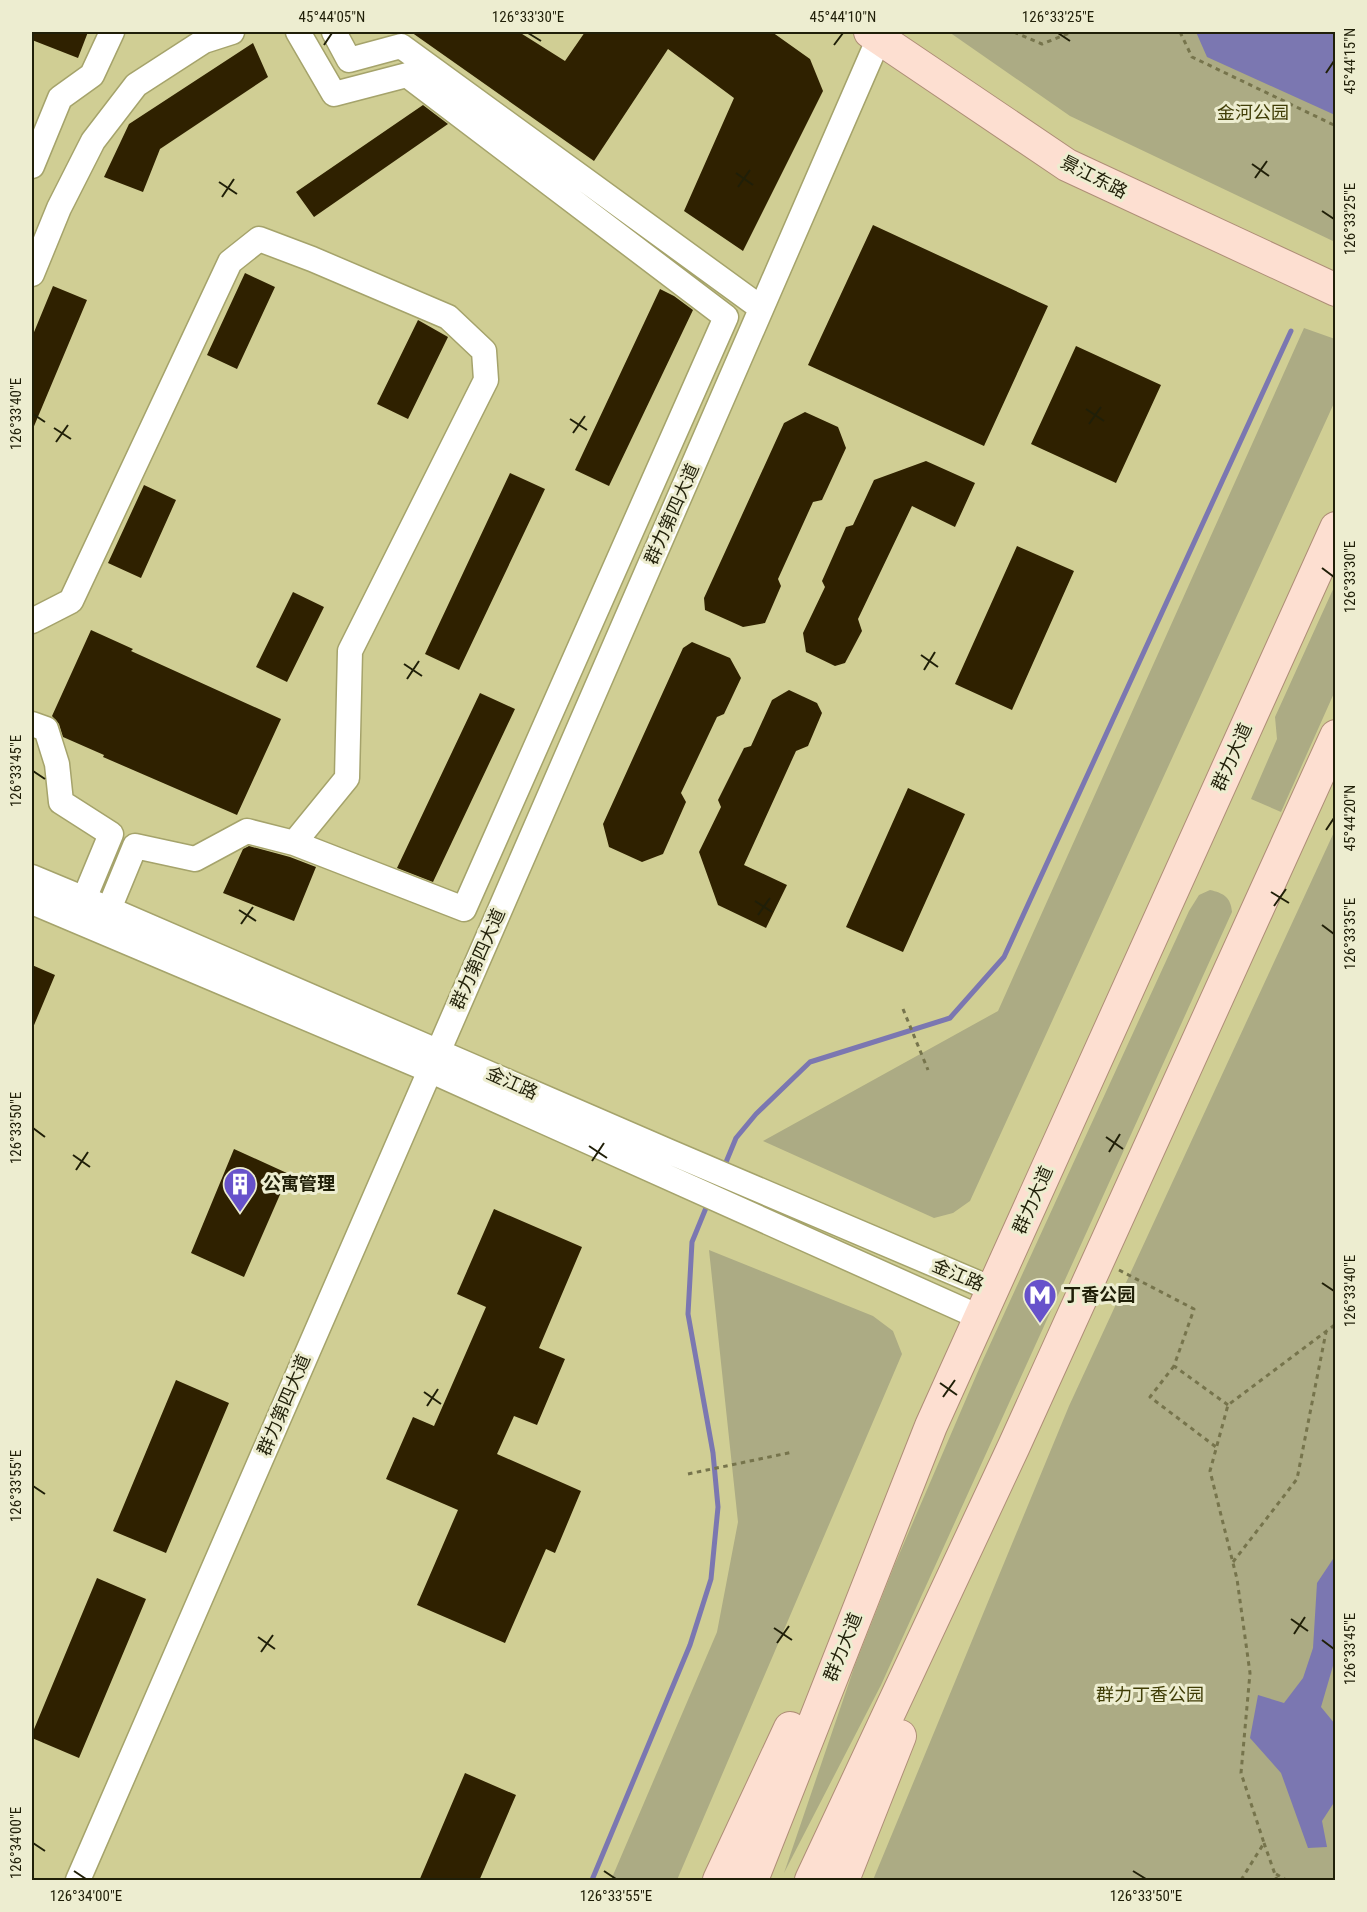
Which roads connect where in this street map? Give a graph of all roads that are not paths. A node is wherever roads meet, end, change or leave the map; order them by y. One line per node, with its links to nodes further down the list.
1 (112, 32): 6 (street)
2 (232, 32): 7 (street)
3 (298, 32): 14 (street)
4 (334, 32): 9 (street)
5 (874, 35): 8 (main road, 景江东路); 9 (street, 群力第四大道)
6 (32, 166)
7 (32, 274)
8 (1335, 290)
9 (761, 308): 19 (street, 群力第四大道)
10 (1335, 528): 21 (main road, 群力大道)
11 (32, 621): 14 (street)
12 (32, 724): 16 (street)
13 (1335, 736): 24 (main road)
14 (294, 843): 18 (street)
15 (32, 877): 16 (street, 金江路)
16 (84, 899): 18 (street, 金江路)
17 (32, 902): 19 (street, 金江路)
18 (109, 909): 19 (street, 金江路)
19 (434, 1060): 20 (street, 金江路); 25 (street, 群力第四大道)
20 (665, 1163): 21 (street, 金江路); 22 (street, 金江路)
21 (992, 1289): 22 (main road, 群力大道)
22 (979, 1317): 23 (main road, 群力大道)
23 (931, 1426): 26 (main road); 27 (main road, 群力大道)
24 (1014, 1446): 28 (main road); 29 (main road)
25 (78, 1881)
26 (719, 1881)
27 (752, 1881)
28 (811, 1881)
29 (843, 1881)

